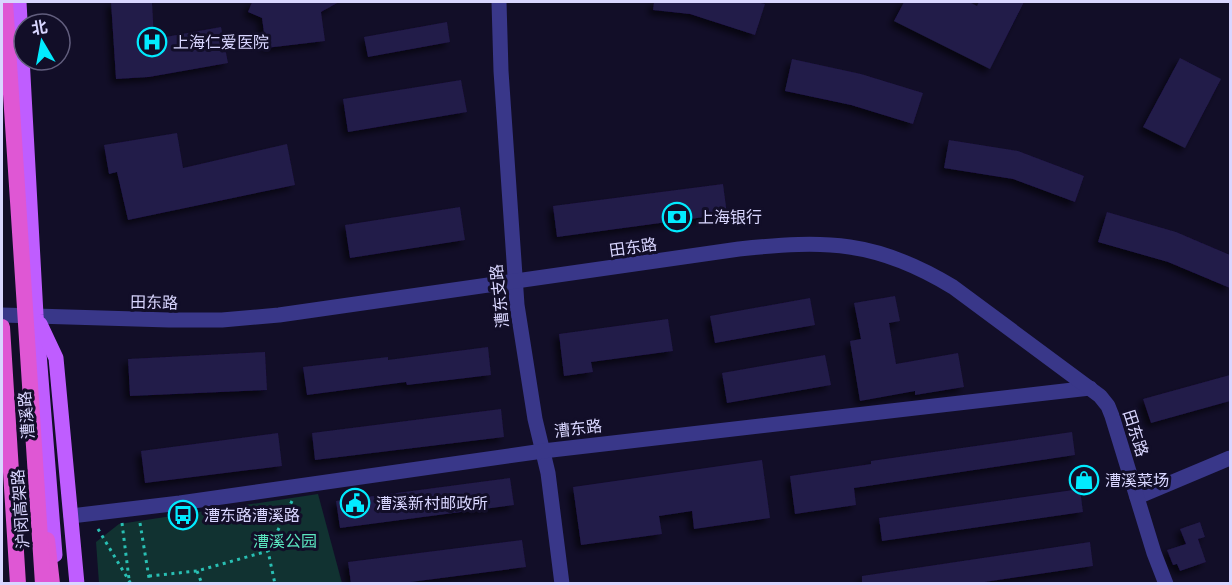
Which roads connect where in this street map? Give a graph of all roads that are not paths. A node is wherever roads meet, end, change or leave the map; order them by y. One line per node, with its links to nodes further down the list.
1 (5, 2): 8 (highway, 沪闵高架路, bridge)
2 (19, 2): 6 (main road, 漕溪路)
3 (499, 2): 4 (street, 漕东支路)
4 (515, 282): 6 (street, 田东路); 9 (street, 田东路); 10 (street, 漕东支路)
5 (2, 315): 6 (street, 田东路)
6 (36, 315): 13 (main road, 漕溪路); 17 (main road, 漕溪路)
7 (2, 327): 14 (highway, 沪闵高架路)
8 (29, 365): 15 (highway, 沪闵高架路, bridge); 16 (highway, bridge)
9 (1090, 388): 10 (street, 漕东路); 12 (street, 田东路)
10 (543, 451): 13 (street, 漕东路); 19 (street, 漕东支路)
11 (1230, 458): 12 (street)
12 (1137, 497): 20 (street, 田东路)
13 (71, 516): 18 (main road, 漕溪路)
14 (18, 584)
15 (43, 584)
16 (52, 584)
17 (57, 584)
18 (77, 584)
19 (562, 584)
20 (1166, 584)

